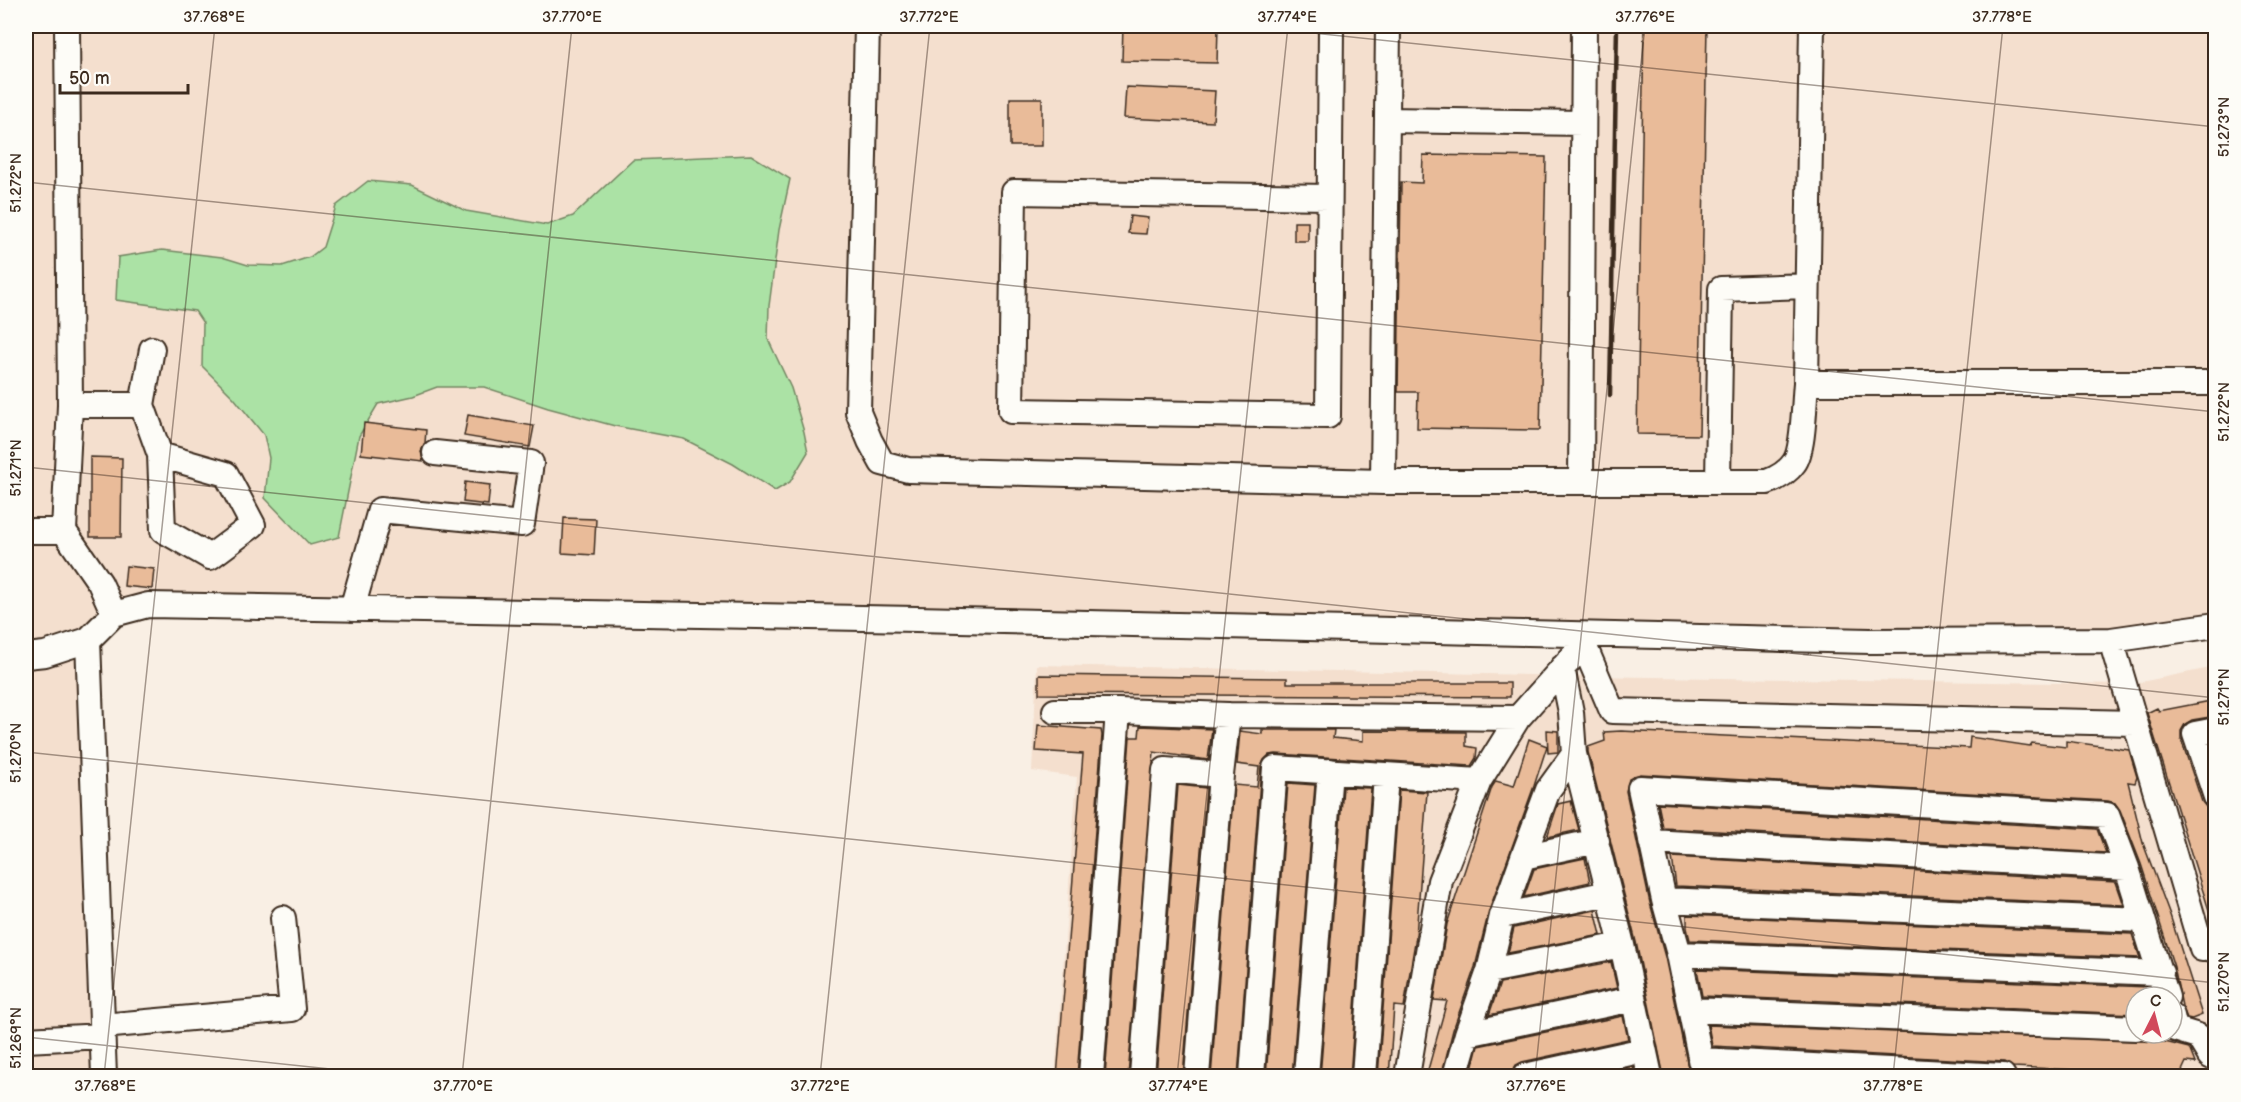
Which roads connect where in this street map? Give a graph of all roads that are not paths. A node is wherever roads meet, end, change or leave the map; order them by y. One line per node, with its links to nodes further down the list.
1 (66, 26): 14 (street)
2 (867, 26): 18 (street)
3 (1331, 26): 9 (street)
4 (1388, 26): 7 (street)
5 (1584, 26): 8 (street)
6 (1812, 26): 10 (street)
7 (1387, 120): 8 (street); 18 (street)
8 (1583, 123): 19 (street)
9 (1329, 197): 9 (street)
10 (1807, 286): 12 (street); 20 (street)
11 (152, 349): 15 (street)
12 (1806, 383): 13 (street); 20 (street)
13 (2216, 383)
14 (70, 405): 15 (street); 22 (street)
15 (142, 405): 17 (street)
16 (435, 453): 23 (street)
17 (160, 455): 17 (street)
18 (1383, 482): 19 (street)
19 (1581, 482): 20 (street)
20 (1718, 482)
21 (26, 531): 22 (street)
22 (64, 531): 24 (street)
23 (352, 609): 24 (street); 27 (street)
24 (114, 614): 26 (street)
25 (2216, 625): 28 (street)
26 (88, 640): 29 (street); 62 (street)
27 (1588, 640): 28 (street); 30 (street); 35 (street)
28 (2111, 640): 35 (street)
29 (26, 656)
30 (1562, 669): 34 (street); 37 (street)
31 (1056, 711): 32 (street)
32 (1118, 711): 33 (street); 69 (street)
33 (1228, 715): 34 (street); 39 (street)
34 (1518, 718): 41 (street)
35 (2135, 723): 53 (street)
36 (2216, 730): 42 (street)
37 (1574, 754): 43 (street); 45 (street)
38 (1330, 771): 40 (street); 72 (street); 73 (street)
39 (1221, 775): 70 (street); 71 (street)
40 (1386, 776): 41 (street); 74 (street)
41 (1479, 781): 75 (street)
42 (2214, 788)
43 (1597, 842): 45 (street); 47 (street)
44 (1651, 842): 46 (street); 46 (street); 48 (street)
45 (1523, 857): 49 (street)
46 (2127, 868): 51 (street)
47 (1608, 892): 49 (street); 52 (street)
48 (1664, 900): 51 (street); 54 (street)
49 (1502, 916): 55 (street)
50 (284, 918): 62 (street)
51 (2143, 920): 56 (street)
52 (1622, 945): 55 (street); 58 (street)
53 (2202, 949)
54 (1679, 954): 56 (street); 59 (street)
55 (1489, 971): 63 (street)
56 (2161, 974): 57 (street)
57 (2164, 985)
58 (1633, 999): 63 (street); 65 (street)
59 (1690, 1010): 60 (street); 67 (street)
60 (2124, 1028)
61 (2184, 1030): 66 (street)
62 (103, 1031): 64 (street); 68 (street)
63 (1467, 1035): 76 (street)
64 (26, 1040)
65 (1644, 1050): 77 (street); 78 (street)
66 (2211, 1060)
67 (1702, 1069): 79 (street)
68 (104, 1077)
69 (1091, 1077)
70 (1142, 1077)
71 (1197, 1077)
72 (1252, 1077)
73 (1306, 1077)
74 (1364, 1077)
75 (1407, 1077)
76 (1455, 1077)
77 (1525, 1077)
78 (1650, 1077)
79 (2002, 1077)

